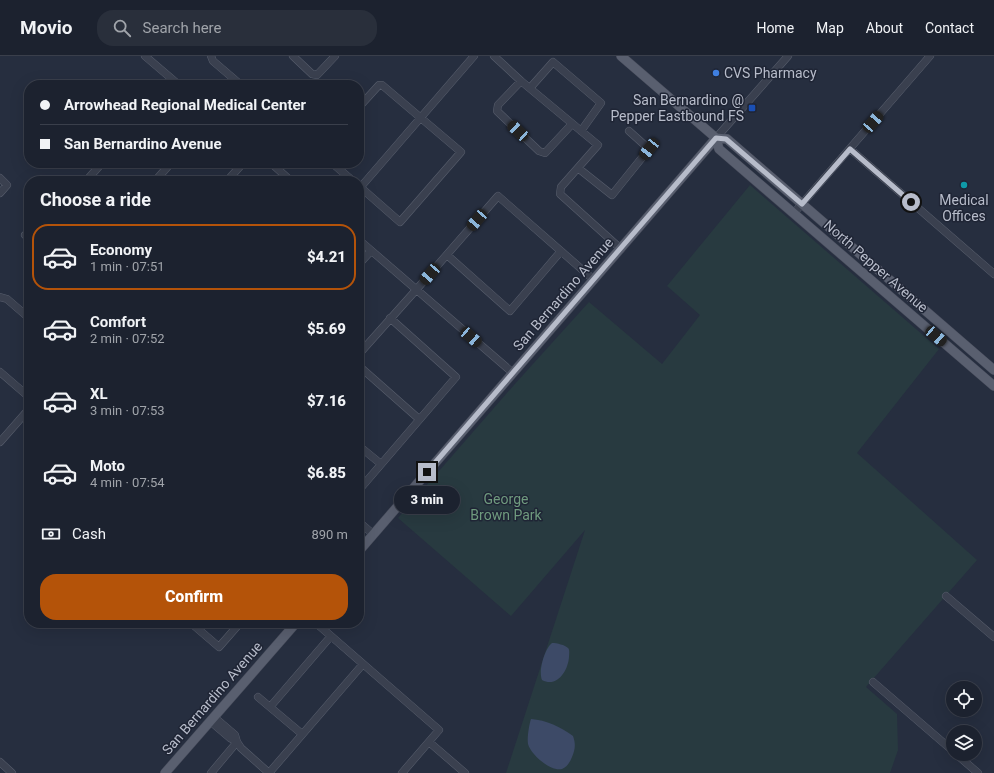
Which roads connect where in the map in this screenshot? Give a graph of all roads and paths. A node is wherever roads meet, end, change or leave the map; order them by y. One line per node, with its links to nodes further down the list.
1 (145, 56): 10 (street)
2 (211, 56): 11 (street)
3 (293, 56): 4 (street)
4 (335, 56)
5 (474, 56): 15 (street)
6 (494, 56): 12 (street)
7 (621, 56): 19 (main road)
8 (788, 56): 19 (street, San Bernardino Avenue)
9 (930, 56): 20 (street)
10 (170, 80)
11 (235, 80)
12 (521, 80): 13 (street); 16 (street)
13 (530, 88): 16 (street); 17 (street)
14 (364, 102): 15 (street)
15 (420, 118): 33 (street); 34 (street)
16 (572, 124): 17 (street)
17 (581, 131): 26 (street)
18 (629, 131): 26 (street)
19 (716, 138): 36 (main road, North Pepper Avenue); 37 (main road, North Pepper Avenue); 39 (main road, San Bernardino Avenue)
20 (850, 149): 36 (street); 44 (street)
21 (98, 168): 27 (street)
22 (167, 168): 28 (street)
23 (239, 168): 29 (street)
24 (277, 168): 30 (street)
25 (338, 168): 31 (street)
26 (578, 168): 39 (street)
27 (90, 176)
28 (159, 176)
29 (232, 176)
30 (285, 176)
31 (347, 176)
32 (0, 178): 35 (street)
33 (364, 182)
34 (364, 192)
35 (0, 193)
36 (802, 204): 37 (street); 52 (main road, North Pepper Avenue)
37 (794, 213): 55 (main road, North Pepper Avenue)
38 (364, 245): 40 (street)
39 (621, 249): 45 (main road, San Bernardino Avenue)
40 (371, 251): 43 (street); 46 (street)
41 (561, 251): 42 (street); 42 (street); 45 (street)
42 (447, 255): 46 (street)
43 (364, 259)
44 (994, 274)
45 (594, 280): 54 (main road, San Bernardino Avenue)
46 (416, 290): 49 (street); 54 (street)
47 (0, 297): 48 (street)
48 (24, 314)
49 (390, 318): 50 (street); 58 (street)
50 (364, 348)
51 (364, 370): 58 (street)
52 (994, 370)
53 (0, 372): 56 (street)
54 (513, 373): 64 (main road, San Bernardino Avenue)
55 (994, 386)
56 (24, 393)
57 (24, 415): 59 (street)
58 (419, 420): 61 (street)
59 (0, 442)
60 (364, 450): 61 (street)
61 (381, 464): 62 (street)
62 (364, 484)
63 (364, 526): 64 (street)
64 (373, 534): 65 (main road, San Bernardino Avenue)
65 (364, 545)
66 (946, 596): 72 (street)
67 (197, 628): 68 (street)
68 (236, 628)
69 (292, 628): 77 (main road, San Bernardino Avenue)
70 (322, 628): 71 (street)
71 (331, 636): 73 (street); 76 (street)
72 (994, 637)
73 (363, 664): 78 (street); 80 (street)
74 (873, 682): 81 (street)
75 (258, 697): 76 (street)
76 (270, 707): 78 (street)
77 (212, 719): 79 (street); 85 (main road, San Bernardino Avenue)
78 (302, 734): 87 (street)
79 (237, 742): 86 (street); 87 (street)
80 (428, 742): 88 (street); 89 (street)
81 (946, 745)
82 (964, 761): 90 (street)
83 (0, 762): 84 (street)
84 (12, 773)
85 (165, 773)
86 (211, 773)
87 (269, 773)
88 (402, 773)
89 (465, 773)
90 (978, 773)

